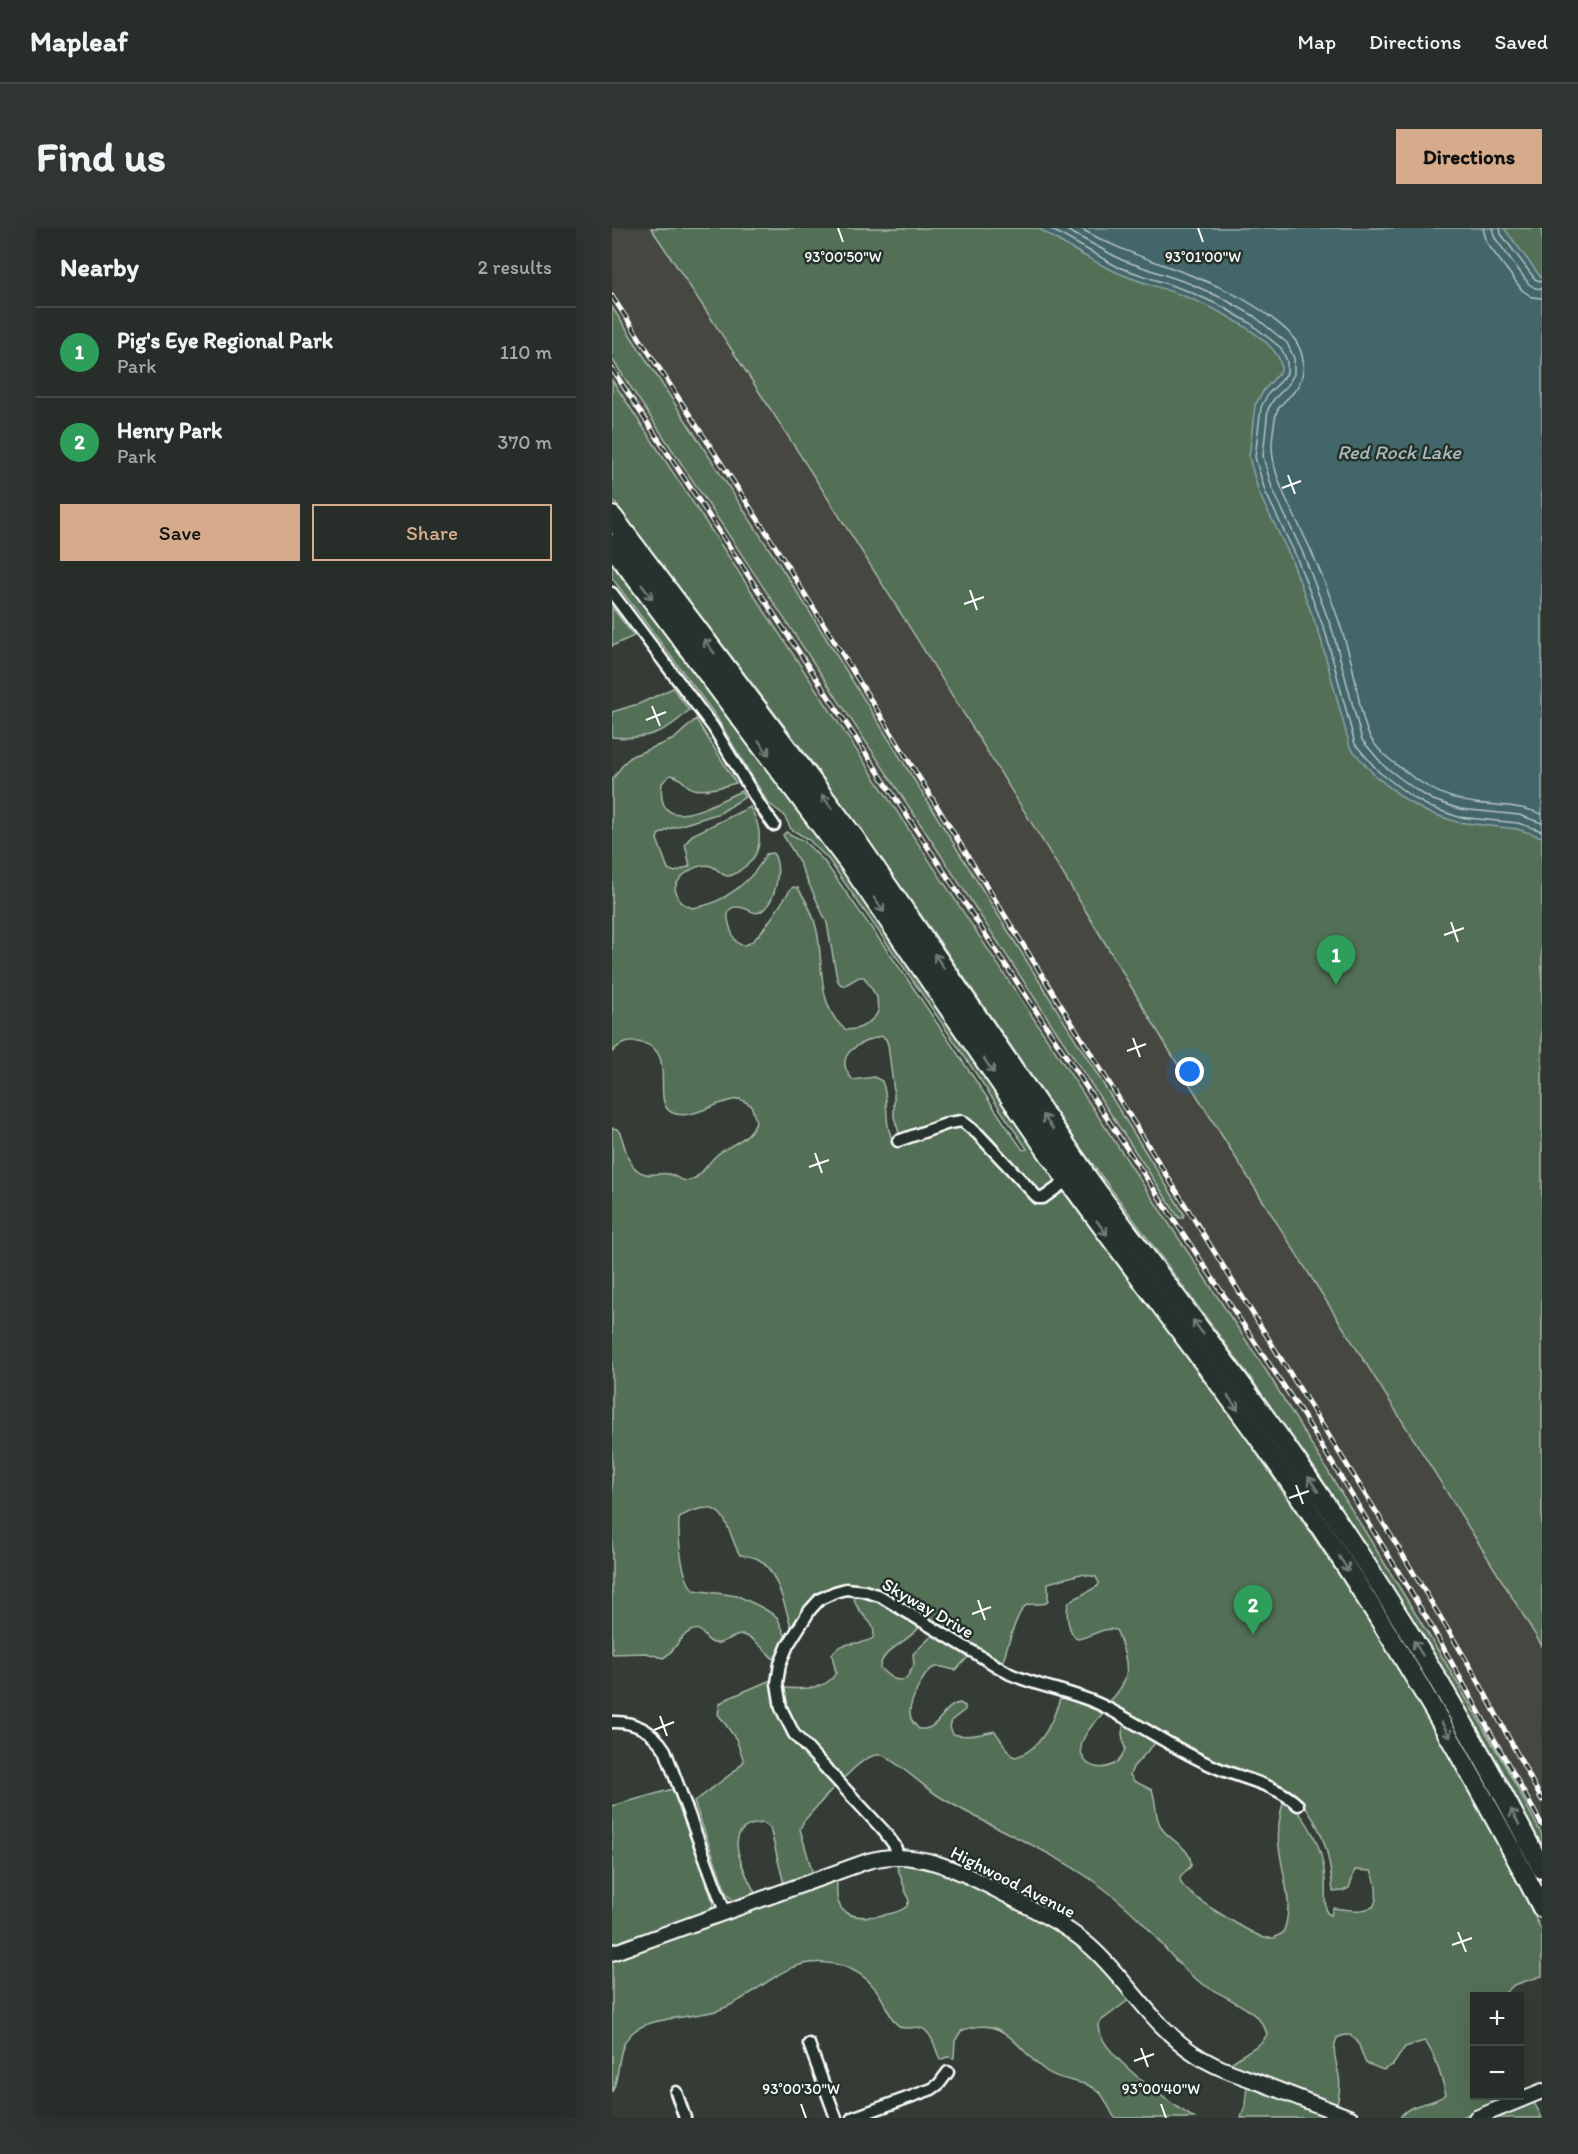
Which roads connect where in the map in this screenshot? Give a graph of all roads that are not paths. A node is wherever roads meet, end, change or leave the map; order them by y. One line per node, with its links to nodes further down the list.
1 (612, 516): 6 (highway, one-way to 1)
2 (612, 545): 6 (highway, one-way to 6)
3 (612, 593): 4 (street)
4 (774, 825)
5 (898, 1141): 6 (street)
6 (1075, 1175): 10 (highway, one-way to 6); 11 (highway, one-way to 11)
7 (612, 1722): 12 (street)
8 (1298, 1805): 9 (street, Skyway Drive)
9 (898, 1856): 12 (street, Highwood Avenue); 21 (street, Highwood Avenue)
10 (1542, 1869)
11 (1542, 1908)
12 (725, 1912): 13 (street, Highwood Avenue)
13 (612, 1953)
14 (809, 2044): 19 (street)
15 (948, 2072): 20 (street)
16 (1542, 2091): 22 (street)
17 (676, 2092): 18 (street)
18 (686, 2118)
19 (836, 2118)
20 (852, 2118)
21 (1351, 2118)
22 (1476, 2118)

